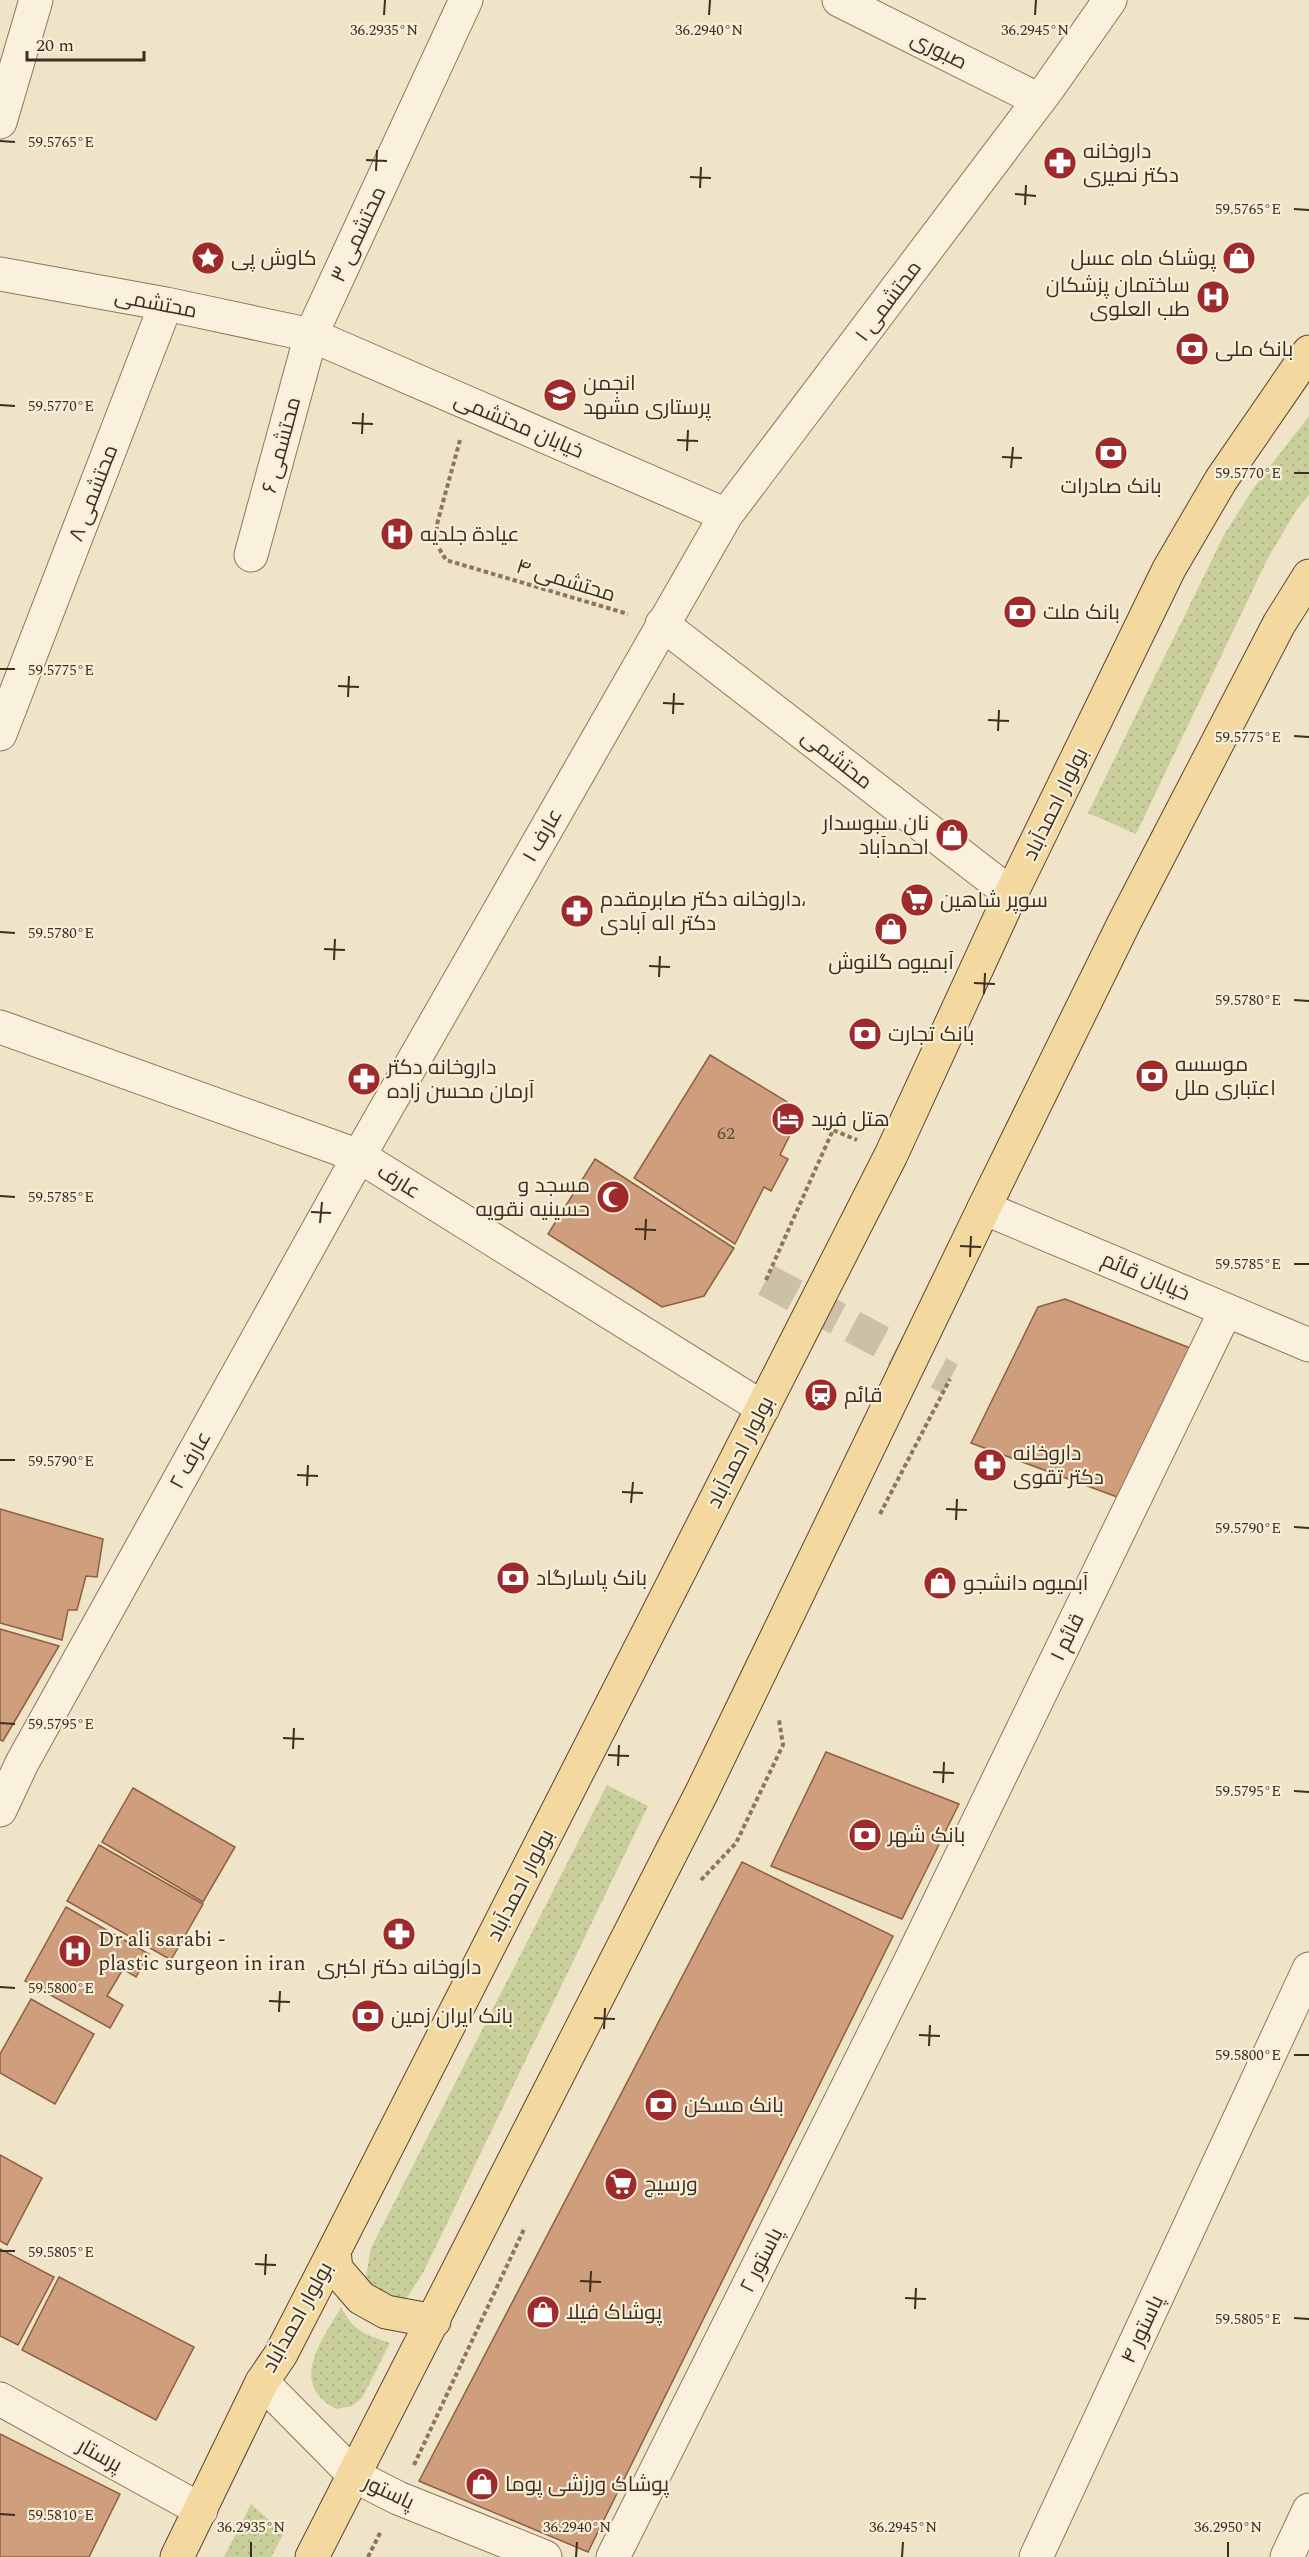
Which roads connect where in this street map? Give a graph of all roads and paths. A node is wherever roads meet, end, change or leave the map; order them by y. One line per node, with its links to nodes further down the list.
1 (466, 0): 9 (street, محتشمی ۳)
2 (839, 0): 5 (street, صبوری)
3 (1110, 0): 5 (street, محتشمی ۱)
4 (33, 9): 6 (street)
5 (1044, 93): 12 (street, محتشمی ۱)
6 (0, 122)
7 (0, 274): 8 (street, محتشمی)
8 (166, 304): 9 (street, محتشمی); 16 (street, محتشمی ۸)
9 (311, 335): 11 (street, خیابان محتشمی); 13 (street, محتشمی ۶)
10 (1309, 352): 17 (main road, بولوار احمدآباد)
11 (470, 404): 12 (street, خیابان محتشمی); 15 (path, محتشمی ۴)
12 (726, 515): 15 (street, عارف ۱)
13 (251, 555)
14 (1309, 576): 21 (main road)
15 (662, 624): 17 (street, محتشمی); 20 (street, عارف ۱)
16 (0, 734)
17 (1011, 894): 26 (main road, بولوار احمدآباد)
18 (0, 1027): 20 (street, عارف)
19 (833, 1130): 22 (path)
20 (358, 1156): 26 (street, عارف); 28 (street, عارف ۲)
21 (984, 1208): 23 (street, خیابان قائم); 32 (main road)
22 (766, 1280)
23 (1226, 1310): 24 (street, خیابان قائم); 29 (street, قائم ۱)
24 (1309, 1345)
25 (950, 1379): 27 (path)
26 (763, 1408): 31 (main road, بولوار احمدآباد)
27 (880, 1516)
28 (0, 1810)
29 (909, 1964): 41 (street, پاستور ۲)
30 (1309, 1969): 42 (street, پاستور ۴)
31 (334, 2251): 32 (main road); 33 (main road, بولوار احمدآباد)
32 (434, 2321): 35 (main road)
33 (262, 2382): 35 (street, پاستور); 37 (main road, بولوار احمدآباد)
34 (0, 2399): 37 (street, پرستار)
35 (355, 2476): 39 (main road); 40 (street, پاستور)
36 (1309, 2510): 43 (street)
37 (201, 2511): 38 (main road, بولوار احمدآباد)
38 (177, 2557)
39 (312, 2557)
40 (545, 2557)
41 (613, 2557)
42 (1036, 2557)
43 (1287, 2557)

